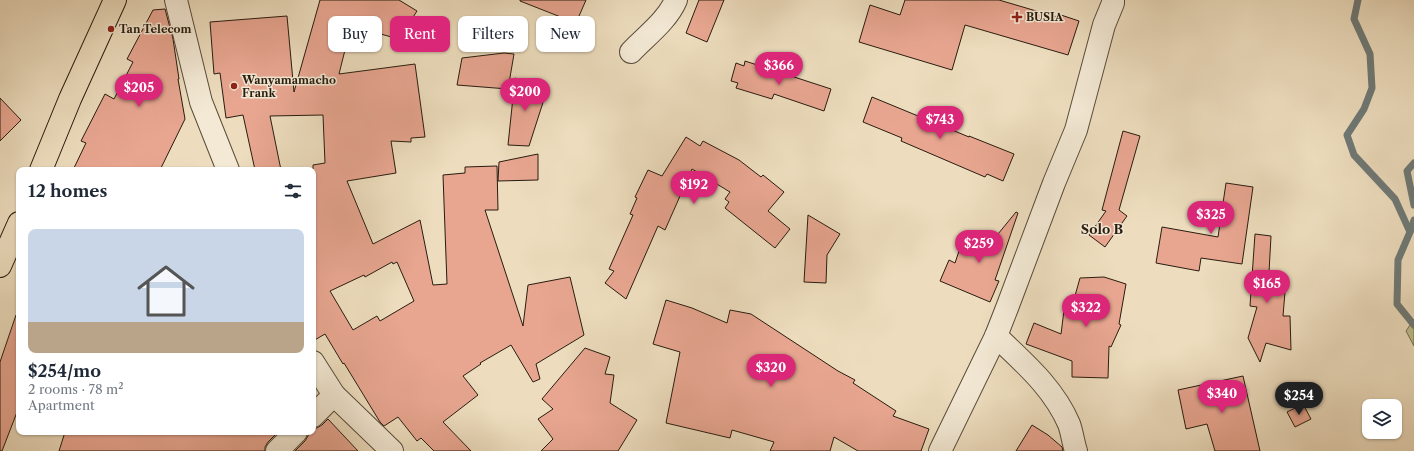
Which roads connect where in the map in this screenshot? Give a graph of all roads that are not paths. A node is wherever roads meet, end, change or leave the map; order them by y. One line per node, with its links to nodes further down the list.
1 (114, 0): 6 (main road)
2 (176, 0): 7 (street)
3 (676, 0): 5 (street)
4 (1113, 0): 10 (street)
5 (631, 52)
6 (42, 167)
7 (227, 167)
8 (16, 230): 9 (main road)
9 (0, 266)
10 (996, 336): 17 (street); 18 (street)
11 (316, 367): 12 (street)
12 (334, 395): 13 (street); 16 (street)
13 (316, 413)
14 (293, 435): 15 (street)
15 (277, 451)
16 (392, 451)
17 (940, 451)
18 (1076, 451)

